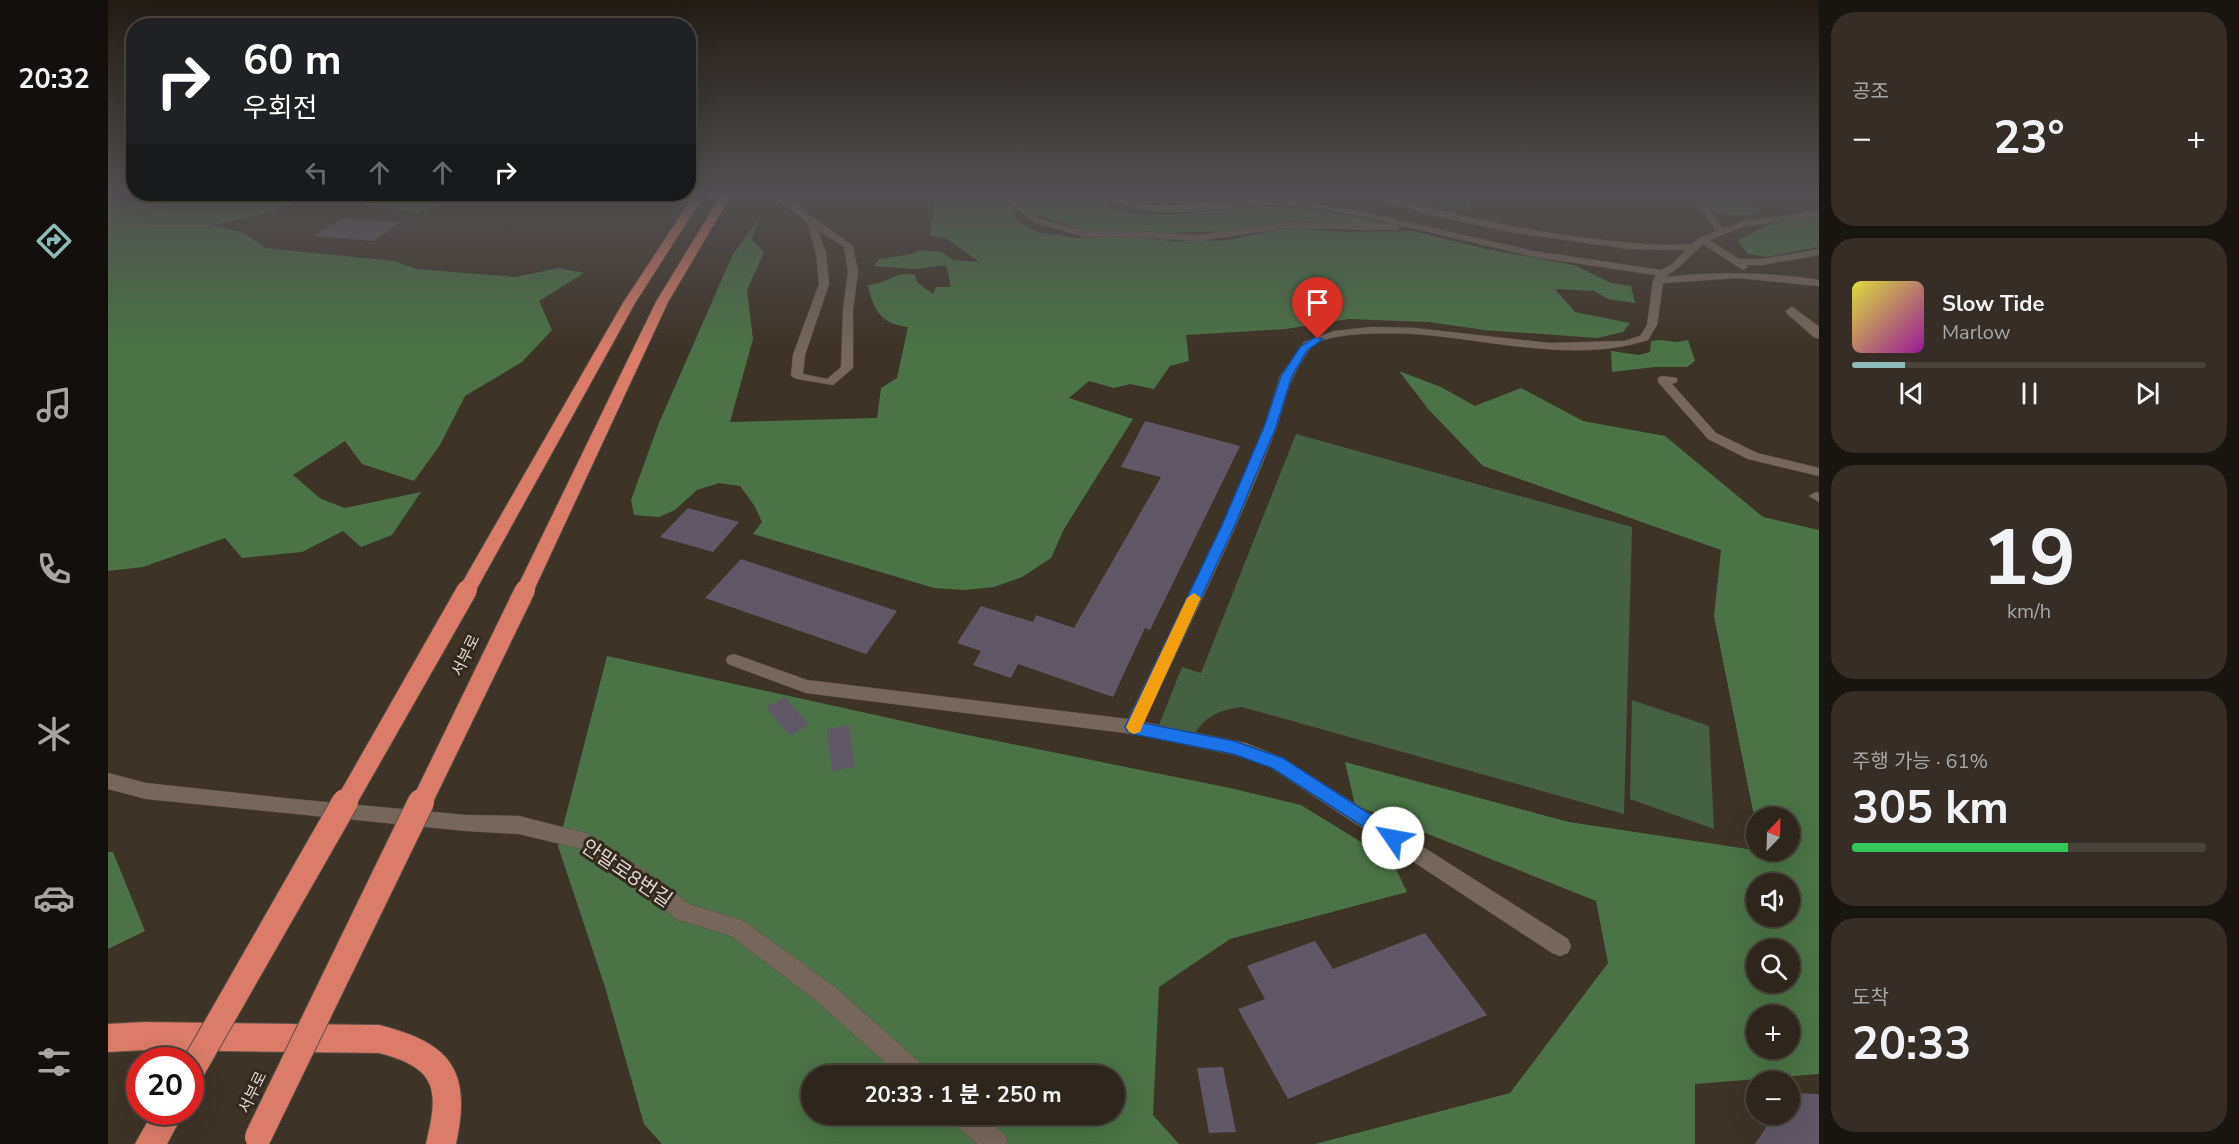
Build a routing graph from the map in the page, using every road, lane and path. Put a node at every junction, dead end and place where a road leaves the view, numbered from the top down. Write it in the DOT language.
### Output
graph roads {
  1 [pos="666,245"];
  2 [pos="697,245"];
  3 [pos="819,245"];
  4 [pos="847,245"];
  5 [pos="1497,245"];
  6 [pos="1621,245"];
  7 [pos="1685,245"];
  8 [pos="1697,245"];
  9 [pos="1701,245"];
  10 [pos="1819,252"];
  11 [pos="1737,262"];
  12 [pos="1752,275"];
  13 [pos="1660,277"];
  14 [pos="1819,283"];
  15 [pos="1792,311"];
  16 [pos="1819,334"];
  17 [pos="1673,380"];
  18 [pos="1819,472"];
  19 [pos="734,660"];
  20 [pos="1133,727"];
  21 [pos="108,782"];
  22 [pos="1560,946"];
  23 [pos="108,1038"];
  24 [pos="204,1049"];
  25 [pos="906,1065"];
  26 [pos="161,1125"];
  27 [pos="974,1125"];
  28 [pos="152,1141"];
  29 [pos="257,1141"];
  30 [pos="441,1144"];
  31 [pos="996,1144"];
  1 -- 24 [label="highway, 서부로, bridge"];
  2 -- 29 [label="highway, 서부로, bridge"];
  3 -- 4 [label="lane"];
  5 -- 13 [label="lane"];
  6 -- 7 [label="lane"];
  8 -- 13 [label="lane"];
  9 -- 11 [label="lane"];
  10 -- 11 [label="lane"];
  11 -- 12 [label="lane"];
  12 -- 13 [label="lane"];
  12 -- 14 [label="lane"];
  13 -- 20 [label="lane"];
  15 -- 16 [label="street"];
  17 -- 18 [label="lane"];
  19 -- 20 [label="lane"];
  20 -- 22 [label="lane"];
  21 -- 25 [label="lane, 안말로8번길"];
  23 -- 30 [label="highway"];
  26 -- 28 [label="highway"];
  27 -- 31 [label="lane"];
}
